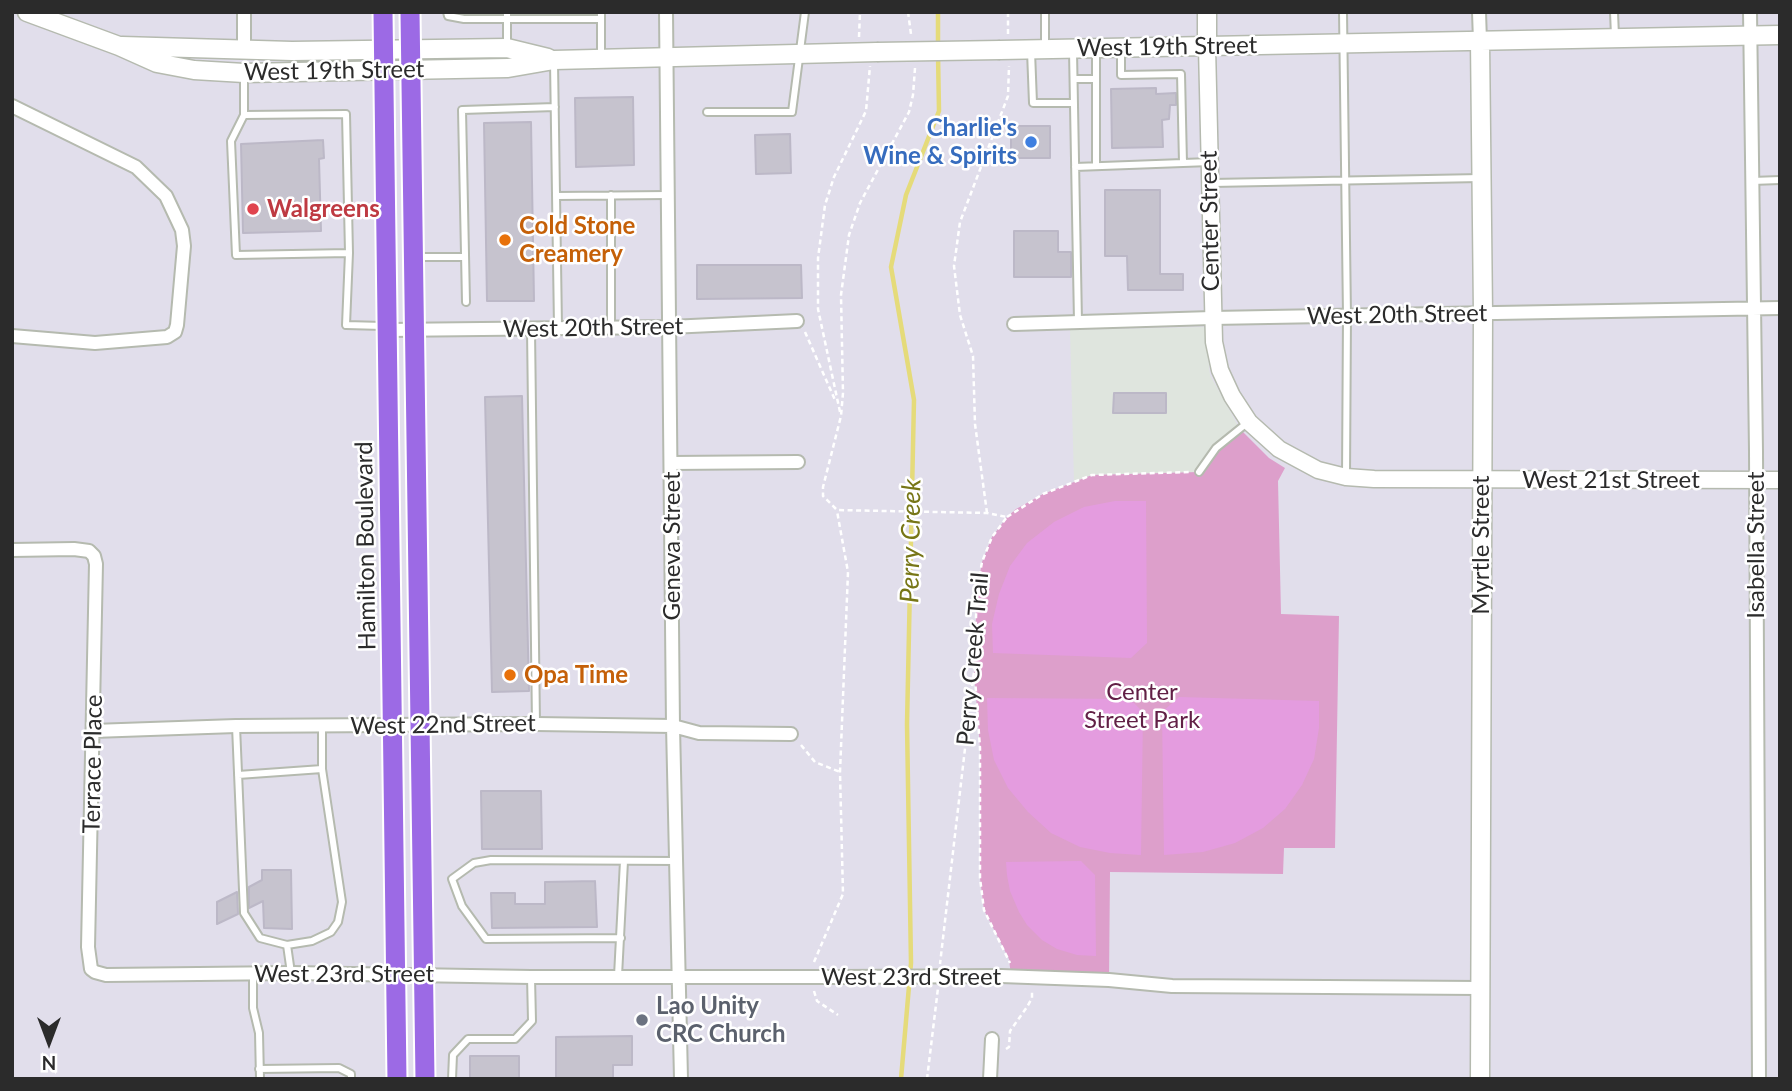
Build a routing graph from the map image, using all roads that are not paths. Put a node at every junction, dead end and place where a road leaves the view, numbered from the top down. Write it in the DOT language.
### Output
graph roads {
  1 [pos="27,12"];
  2 [pos="244,12"];
  3 [pos="383,12"];
  4 [pos="410,12"];
  5 [pos="447,12"];
  6 [pos="666,12"];
  7 [pos="805,12"];
  8 [pos="1045,12"];
  9 [pos="1207,12"];
  10 [pos="1343,12"];
  11 [pos="1479,12"];
  12 [pos="1614,12"];
  13 [pos="1750,12"];
  14 [pos="507,16"];
  15 [pos="601,16"];
  16 [pos="1780,35"];
  17 [pos="1750,36"];
  18 [pos="1615,38"];
  19 [pos="1480,41"];
  20 [pos="1344,44"];
  21 [pos="118,46"];
  22 [pos="1207,47"];
  23 [pos="507,48"];
  24 [pos="1096,48"];
  25 [pos="1121,48"];
  26 [pos="411,49"];
  27 [pos="1038,49"];
  28 [pos="1073,49"];
  29 [pos="244,50"];
  30 [pos="385,50"];
  31 [pos="326,51"];
  32 [pos="801,54"];
  33 [pos="667,58"];
  34 [pos="601,59"];
  35 [pos="554,60"];
  36 [pos="157,63"];
  37 [pos="385,71"];
  38 [pos="412,71"];
  39 [pos="244,73"];
  40 [pos="1074,79"];
  41 [pos="1096,79"];
  42 [pos="1074,103"];
  43 [pos="12,106"];
  44 [pos="555,107"];
  45 [pos="708,112"];
  46 [pos="244,115"];
  47 [pos="1210,162"];
  48 [pos="1183,163"];
  49 [pos="1096,166"];
  50 [pos="1075,167"];
  51 [pos="1481,178"];
  52 [pos="1780,180"];
  53 [pos="1346,181"];
  54 [pos="1752,181"];
  55 [pos="1210,183"];
  56 [pos="611,195"];
  57 [pos="668,195"];
  58 [pos="556,196"];
  59 [pos="349,253"];
  60 [pos="414,257"];
  61 [pos="465,257"];
  62 [pos="466,302"];
  63 [pos="1780,308"];
  64 [pos="1754,309"];
  65 [pos="1483,314"];
  66 [pos="1348,316"];
  67 [pos="1212,318"];
  68 [pos="797,321"];
  69 [pos="1078,322"];
  70 [pos="1014,324"];
  71 [pos="670,327"];
  72 [pos="388,328"];
  73 [pos="611,328"];
  74 [pos="558,329"];
  75 [pos="415,330"];
  76 [pos="531,330"];
  77 [pos="12,336"];
  78 [pos="1249,422"];
  79 [pos="798,462"];
  80 [pos="671,463"];
  81 [pos="1199,472"];
  82 [pos="1346,477"];
  83 [pos="1481,479"];
  84 [pos="1756,480"];
  85 [pos="1780,480"];
  86 [pos="12,551"];
  87 [pos="536,724"];
  88 [pos="236,726"];
  89 [pos="392,726"];
  90 [pos="419,726"];
  91 [pos="673,726"];
  92 [pos="322,727"];
  93 [pos="93,731"];
  94 [pos="792,734"];
  95 [pos="322,769"];
  96 [pos="238,775"];
  97 [pos="624,861"];
  98 [pos="677,861"];
  99 [pos="621,938"];
  100 [pos="287,945"];
  101 [pos="253,973"];
  102 [pos="291,973"];
  103 [pos="131,974"];
  104 [pos="424,974"];
  105 [pos="396,975"];
  106 [pos="618,976"];
  107 [pos="531,977"];
  108 [pos="677,977"];
  109 [pos="1480,988"];
  110 [pos="992,1039"];
  111 [pos="260,1069"];
  112 [pos="260,1079"];
  113 [pos="351,1079"];
  114 [pos="397,1079"];
  115 [pos="425,1079"];
  116 [pos="452,1079"];
  117 [pos="681,1079"];
  118 [pos="990,1079"];
  119 [pos="1480,1079"];
  120 [pos="1759,1079"];
  1 -- 21 [label="main road, West 19th Street"];
  2 -- 29 [label="street"];
  3 -- 30 [label="main road, Hamilton Boulevard"];
  4 -- 26 [label="main road, Hamilton Boulevard"];
  5 -- 14 [label="lane"];
  6 -- 33 [label="street, Geneva Street"];
  7 -- 32 [label="lane"];
  8 -- 27 [label="lane"];
  9 -- 22 [label="main road, Center Street"];
  10 -- 20 [label="lane"];
  11 -- 19 [label="street, Myrtle Street"];
  12 -- 18 [label="lane"];
  13 -- 17 [label="street, Isabella Street"];
  14 -- 15 [label="lane"];
  14 -- 23 [label="lane"];
  15 -- 34 [label="lane"];
  16 -- 17 [label="main road, West 19th Street"];
  17 -- 18 [label="main road, West 19th Street"];
  17 -- 54 [label="street, Isabella Street"];
  18 -- 19 [label="main road, West 19th Street"];
  19 -- 20 [label="main road, West 19th Street"];
  19 -- 51 [label="main road, Myrtle Street"];
  20 -- 22 [label="main road, West 19th Street"];
  20 -- 53 [label="lane"];
  21 -- 29 [label="main road, West 19th Street"];
  21 -- 36 [label="main road, West 19th Street"];
  22 -- 25 [label="main road, West 19th Street"];
  22 -- 47 [label="street, Center Street"];
  23 -- 26 [label="main road, West 19th Street"];
  23 -- 35 [label="main road, West 19th Street"];
  24 -- 25 [label="main road, West 19th Street"];
  24 -- 28 [label="main road, West 19th Street"];
  24 -- 41 [label="lane"];
  25 -- 48 [label="lane"];
  26 -- 30 [label="main road, West 19th Street"];
  26 -- 38 [label="main road, Hamilton Boulevard"];
  27 -- 28 [label="main road, West 19th Street"];
  27 -- 32 [label="main road, West 19th Street, bridge"];
  27 -- 42 [label="lane"];
  28 -- 40 [label="lane"];
  29 -- 31 [label="main road, West 19th Street"];
  29 -- 36 [label="main road"];
  30 -- 31 [label="main road, West 19th Street"];
  30 -- 37 [label="main road, Hamilton Boulevard"];
  31 -- 39 [label="main road"];
  32 -- 33 [label="main road, West 19th Street"];
  32 -- 45 [label="lane"];
  33 -- 34 [label="main road, West 19th Street"];
  33 -- 57 [label="street, Geneva Street"];
  34 -- 35 [label="main road, West 19th Street"];
  35 -- 38 [label="main road, West 19th Street"];
  35 -- 44 [label="lane"];
  36 -- 39 [label="main road, West 19th Street"];
  37 -- 38 [label="main road, West 19th Street"];
  37 -- 39 [label="main road, West 19th Street"];
  37 -- 72 [label="main road, Hamilton Boulevard"];
  38 -- 60 [label="main road, Hamilton Boulevard"];
  39 -- 46 [label="lane"];
  40 -- 41 [label="lane"];
  40 -- 42 [label="lane"];
  41 -- 49 [label="lane"];
  42 -- 50 [label="lane"];
  43 -- 77 [label="street"];
  44 -- 58 [label="lane"];
  44 -- 61 [label="lane"];
  46 -- 59 [label="lane"];
  46 -- 59 [label="lane"];
  47 -- 48 [label="lane"];
  47 -- 55 [label="street, Center Street"];
  48 -- 49 [label="lane"];
  49 -- 50 [label="lane"];
  50 -- 69 [label="lane"];
  51 -- 53 [label="lane"];
  51 -- 65 [label="main road, Myrtle Street"];
  52 -- 54 [label="lane"];
  53 -- 55 [label="lane"];
  53 -- 66 [label="lane"];
  54 -- 64 [label="street, Isabella Street"];
  55 -- 67 [label="street, Center Street"];
  56 -- 57 [label="lane"];
  56 -- 58 [label="lane"];
  56 -- 73 [label="lane"];
  57 -- 71 [label="street, Geneva Street"];
  58 -- 74 [label="lane"];
  59 -- 72 [label="lane"];
  60 -- 61 [label="lane"];
  60 -- 75 [label="main road, Hamilton Boulevard"];
  61 -- 62 [label="lane"];
  63 -- 64 [label="street, West 20th Street"];
  64 -- 65 [label="street, West 20th Street"];
  64 -- 84 [label="street, Isabella Street"];
  65 -- 66 [label="street, West 20th Street"];
  65 -- 83 [label="main road, Myrtle Street"];
  66 -- 67 [label="street, West 20th Street"];
  66 -- 82 [label="lane"];
  67 -- 69 [label="street, West 20th Street"];
  67 -- 78 [label="street, Center Street"];
  68 -- 71 [label="street, West 20th Street"];
  69 -- 70 [label="street, West 20th Street"];
  71 -- 73 [label="street, West 20th Street"];
  71 -- 80 [label="street, Geneva Street"];
  72 -- 75 [label="street, West 20th Street"];
  72 -- 89 [label="main road, Hamilton Boulevard"];
  73 -- 74 [label="street, West 20th Street"];
  74 -- 76 [label="street, West 20th Street"];
  75 -- 76 [label="street, West 20th Street"];
  75 -- 90 [label="main road, Hamilton Boulevard"];
  76 -- 87 [label="lane"];
  78 -- 81 [label="lane"];
  78 -- 82 [label="street, West 21st Street"];
  79 -- 80 [label="street"];
  80 -- 91 [label="street, Geneva Street"];
  82 -- 83 [label="street, West 21st Street"];
  83 -- 84 [label="street, West 21st Street"];
  83 -- 109 [label="main road, Myrtle Street"];
  84 -- 85 [label="street, West 21st Street"];
  84 -- 120 [label="street, Isabella Street"];
  86 -- 93 [label="street, Terrace Place"];
  87 -- 90 [label="street, West 22nd Street"];
  87 -- 91 [label="street, West 22nd Street"];
  88 -- 92 [label="street, West 22nd Street"];
  88 -- 93 [label="street, West 22nd Street"];
  88 -- 96 [label="lane"];
  89 -- 90 [label="street, West 22nd Street"];
  89 -- 92 [label="street, West 22nd Street"];
  89 -- 105 [label="main road, Hamilton Boulevard"];
  90 -- 104 [label="main road, Hamilton Boulevard"];
  91 -- 94 [label="street, West 22nd Street"];
  91 -- 98 [label="street, Geneva Street"];
  92 -- 95 [label="lane"];
  93 -- 103 [label="street, Terrace Place"];
  95 -- 96 [label="lane"];
  95 -- 100 [label="lane"];
  96 -- 100 [label="lane"];
  97 -- 98 [label="lane"];
  97 -- 99 [label="lane"];
  97 -- 99 [label="lane"];
  98 -- 108 [label="street, Geneva Street"];
  99 -- 106 [label="lane"];
  100 -- 102 [label="lane"];
  101 -- 102 [label="street, West 23rd Street"];
  101 -- 103 [label="street, West 23rd Street"];
  101 -- 111 [label="lane"];
  102 -- 105 [label="street, West 23rd Street"];
  104 -- 105 [label="street, West 23rd Street"];
  104 -- 107 [label="street, West 23rd Street"];
  104 -- 115 [label="main road, Hamilton Boulevard"];
  105 -- 114 [label="main road, Hamilton Boulevard"];
  106 -- 107 [label="street, West 23rd Street"];
  106 -- 108 [label="street, West 23rd Street"];
  107 -- 116 [label="lane"];
  108 -- 109 [label="street, West 23rd Street, bridge"];
  108 -- 117 [label="street, Geneva Street"];
  109 -- 119 [label="main road, Myrtle Street"];
  110 -- 118 [label="street"];
  111 -- 112 [label="lane"];
  111 -- 113 [label="lane"];
}
